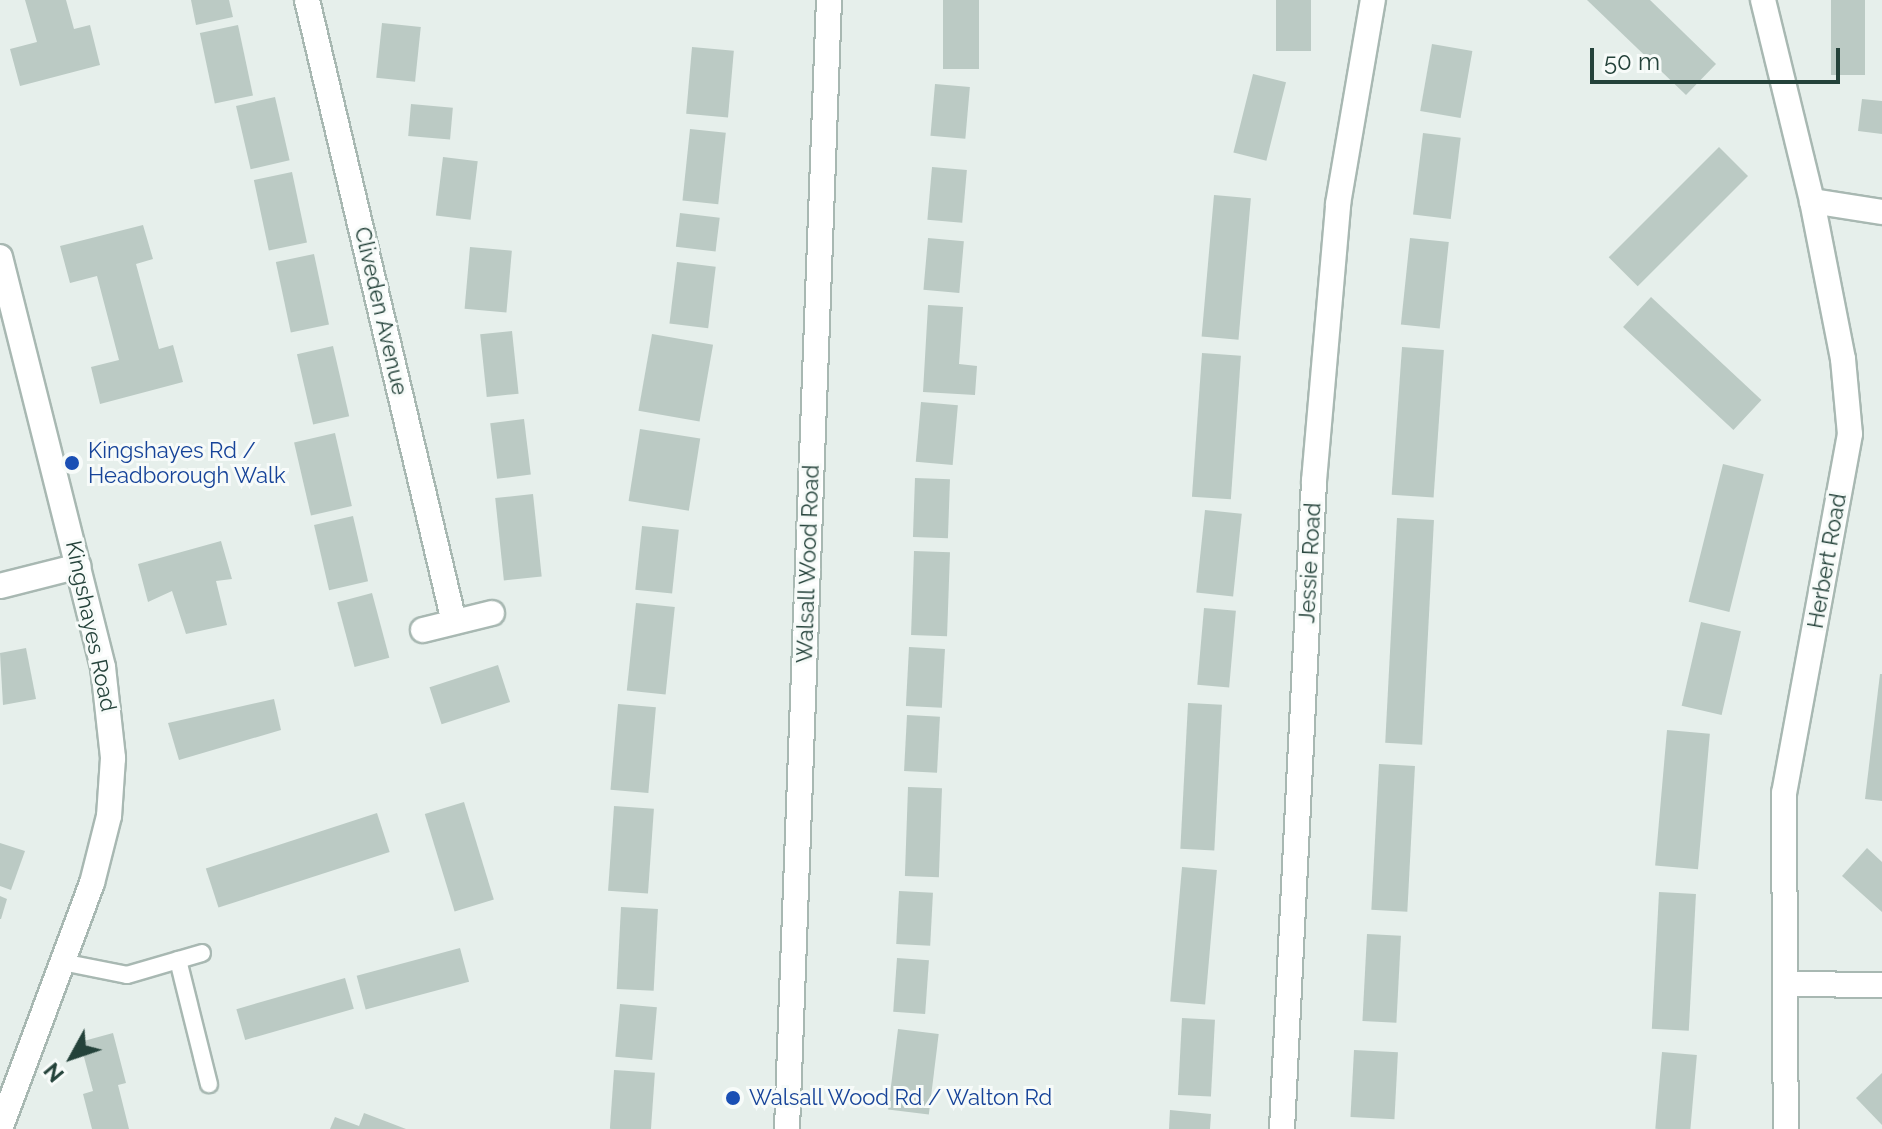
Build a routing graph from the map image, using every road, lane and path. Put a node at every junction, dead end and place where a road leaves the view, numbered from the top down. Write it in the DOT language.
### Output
graph roads {
  1 [pos="307,0"];
  2 [pos="829,0"];
  3 [pos="1373,0"];
  4 [pos="1763,0"];
  5 [pos="1812,201"];
  6 [pos="1882,212"];
  7 [pos="0,257"];
  8 [pos="79,566"];
  9 [pos="0,586"];
  10 [pos="492,613"];
  11 [pos="454,622"];
  12 [pos="423,630"];
  13 [pos="202,953"];
  14 [pos="178,960"];
  15 [pos="62,962"];
  16 [pos="1787,984"];
  17 [pos="1882,985"];
  18 [pos="209,1084"];
  19 [pos="0,1129"];
  20 [pos="787,1129"];
  21 [pos="1282,1129"];
  22 [pos="1786,1129"];
  1 -- 11 [label="street, Cliveden Avenue"];
  2 -- 20 [label="street, Walsall Wood Road"];
  3 -- 21 [label="street, Jessie Road"];
  4 -- 5 [label="street, Herbert Road"];
  5 -- 6 [label="street"];
  5 -- 16 [label="street, Herbert Road"];
  7 -- 8 [label="street, Kingshayes Road"];
  8 -- 9 [label="street"];
  8 -- 15 [label="street, Kingshayes Road"];
  10 -- 11 [label="street"];
  11 -- 12 [label="street"];
  13 -- 14 [label="lane"];
  14 -- 15 [label="lane"];
  14 -- 18 [label="lane"];
  15 -- 19 [label="street, Kingshayes Road"];
  16 -- 17 [label="street"];
  16 -- 22 [label="street, Herbert Road"];
}
